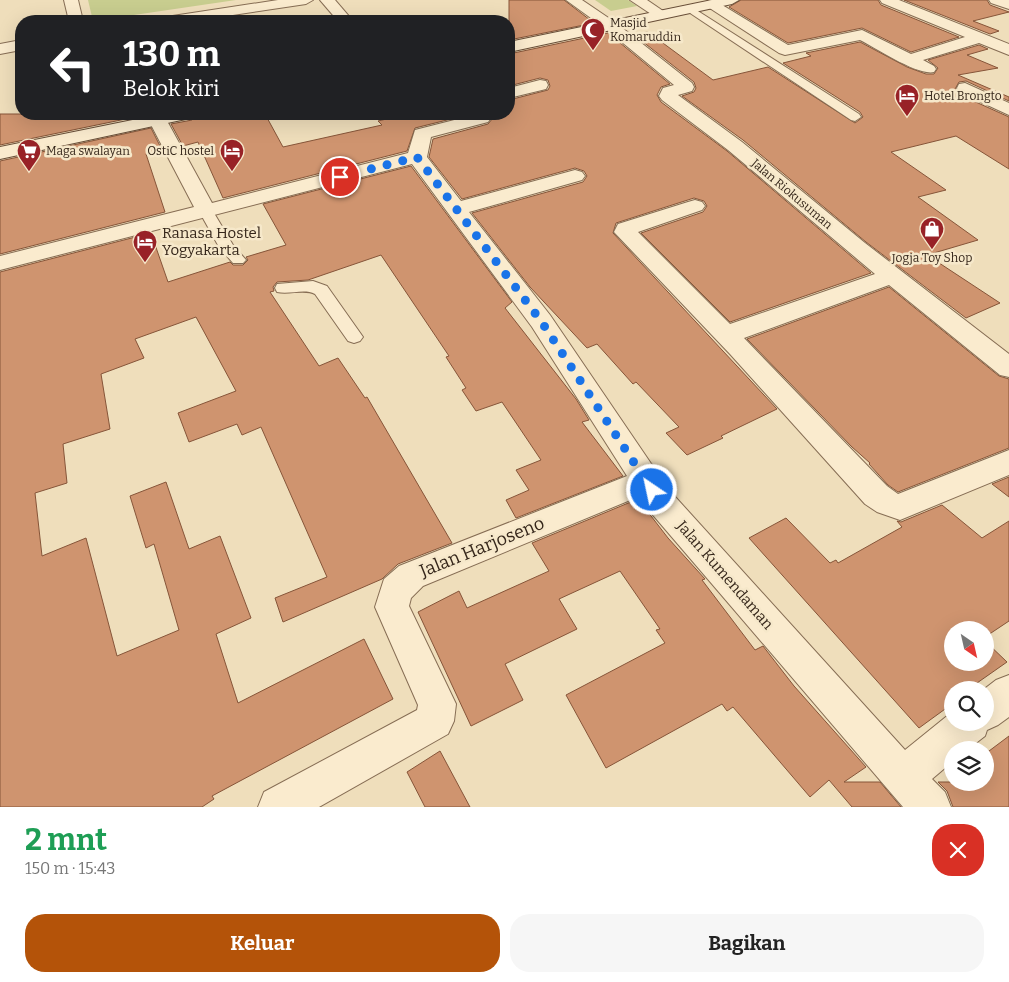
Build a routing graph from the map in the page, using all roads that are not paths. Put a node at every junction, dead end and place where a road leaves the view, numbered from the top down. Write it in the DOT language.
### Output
graph roads {
  1 [pos="71,0"];
  2 [pos="306,0"];
  3 [pos="327,0"];
  4 [pos="573,0"];
  5 [pos="637,0"];
  6 [pos="732,0"];
  7 [pos="887,0"];
  8 [pos="996,0"];
  9 [pos="713,4"];
  10 [pos="1009,5"];
  11 [pos="690,9"];
  12 [pos="75,15"];
  13 [pos="206,15"];
  14 [pos="341,15"];
  15 [pos="662,15"];
  16 [pos="611,26"];
  17 [pos="979,38"];
  18 [pos="15,46"];
  19 [pos="515,47"];
  20 [pos="0,49"];
  21 [pos="1009,50"];
  22 [pos="908,60"];
  23 [pos="928,70"];
  24 [pos="540,85"];
  25 [pos="966,88"];
  26 [pos="515,91"];
  27 [pos="1009,110"];
  28 [pos="855,117"];
  29 [pos="152,120"];
  30 [pos="158,120"];
  31 [pos="474,120"];
  32 [pos="0,153"];
  33 [pos="417,157"];
  34 [pos="575,176"];
  35 [pos="695,206"];
  36 [pos="456,209"];
  37 [pos="206,211"];
  38 [pos="238,260"];
  39 [pos="0,263"];
  40 [pos="892,276"];
  41 [pos="283,288"];
  42 [pos="726,335"];
  43 [pos="354,337"];
  44 [pos="1009,368"];
  45 [pos="1009,462"];
  46 [pos="646,481"];
  47 [pos="1009,693"];
  48 [pos="994,705"];
  49 [pos="960,731"];
  50 [pos="903,777"];
  51 [pos="279,807"];
  52 [pos="930,807"];
  1 -- 12 [label="street"];
  2 -- 13 [label="street"];
  3 -- 14 [label="street"];
  4 -- 16 [label="street"];
  5 -- 15 [label="street"];
  6 -- 9 [label="street"];
  7 -- 17 [label="street"];
  8 -- 10 [label="street"];
  9 -- 11 [label="street"];
  9 -- 22 [label="street"];
  11 -- 15 [label="street"];
  11 -- 28 [label="lane"];
  15 -- 16 [label="street"];
  16 -- 19 [label="street"];
  16 -- 40 [label="street, Jalan Riokusuman"];
  17 -- 21 [label="street"];
  17 -- 22 [label="street"];
  18 -- 20 [label="street"];
  22 -- 23 [label="street"];
  24 -- 26 [label="street"];
  25 -- 27 [label="street"];
  29 -- 32 [label="street"];
  30 -- 37 [label="street"];
  31 -- 33 [label="street"];
  33 -- 36 [label="street, Jalan Kumendaman"];
  33 -- 37 [label="street"];
  34 -- 36 [label="street"];
  35 -- 42 [label="street"];
  36 -- 46 [label="street, Jalan Kumendaman"];
  37 -- 38 [label="lane"];
  37 -- 39 [label="street"];
  40 -- 42 [label="street"];
  40 -- 44 [label="street, Jalan Riokusuman"];
  41 -- 43 [label="lane"];
  42 -- 45 [label="street"];
  46 -- 50 [label="street, Jalan Kumendaman"];
  46 -- 51 [label="street, Jalan Harjoseno"];
  47 -- 48 [label="street"];
  49 -- 50 [label="street"];
  50 -- 52 [label="street, Jalan Kumendaman"];
}
